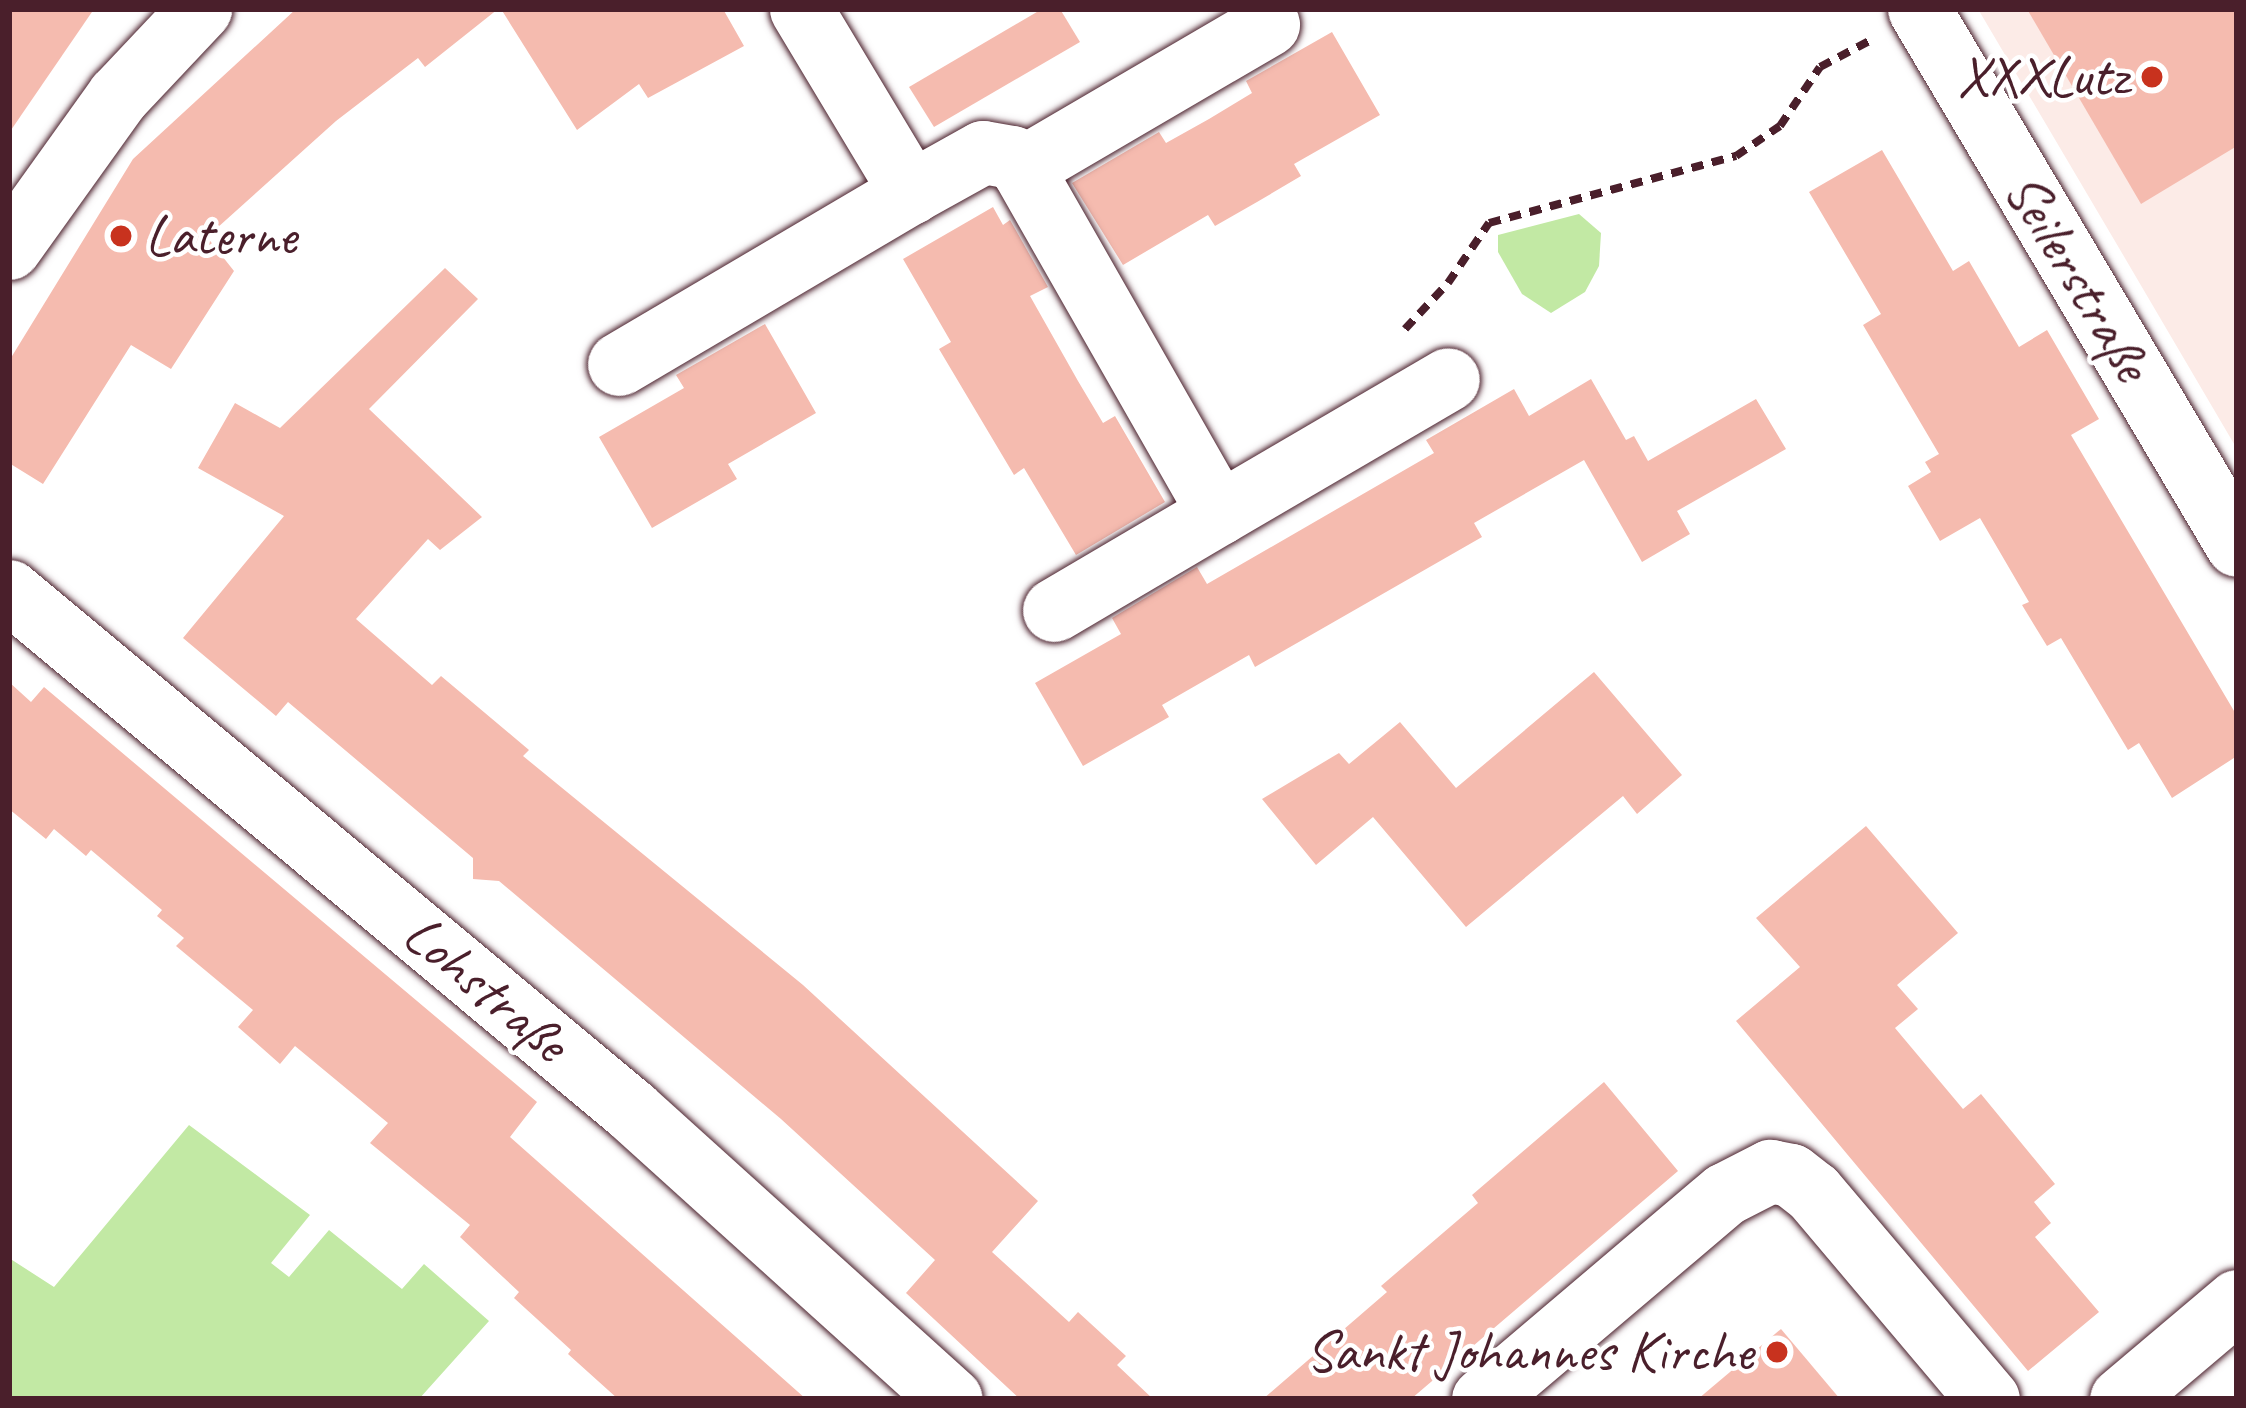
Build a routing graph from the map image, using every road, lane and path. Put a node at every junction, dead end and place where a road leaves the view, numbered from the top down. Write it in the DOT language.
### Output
graph roads {
  1 [pos="200,9"];
  2 [pos="801,9"];
  3 [pos="1920,11"];
  4 [pos="1268,24"];
  5 [pos="1022,168"];
  6 [pos="911,192"];
  7 [pos="9,248"];
  8 [pos="1399,336"];
  9 [pos="619,364"];
  10 [pos="1448,380"];
  11 [pos="1219,513"];
  12 [pos="2237,545"];
  13 [pos="9,591"];
  14 [pos="1054,610"];
  15 [pos="2237,1301"];
  16 [pos="950,1399"];
  17 [pos="1483,1399"];
  18 [pos="1988,1399"];
  19 [pos="2121,1399"];
  1 -- 7 [label="street"];
  2 -- 6 [label="street"];
  3 -- 8 [label="path"];
  3 -- 12 [label="street, Seilerstraße"];
  4 -- 5 [label="street"];
  5 -- 6 [label="street"];
  5 -- 11 [label="street"];
  6 -- 9 [label="street"];
  10 -- 11 [label="street"];
  11 -- 14 [label="street"];
  13 -- 16 [label="street, Lohstraße"];
  15 -- 19 [label="street"];
  17 -- 18 [label="street"];
}
